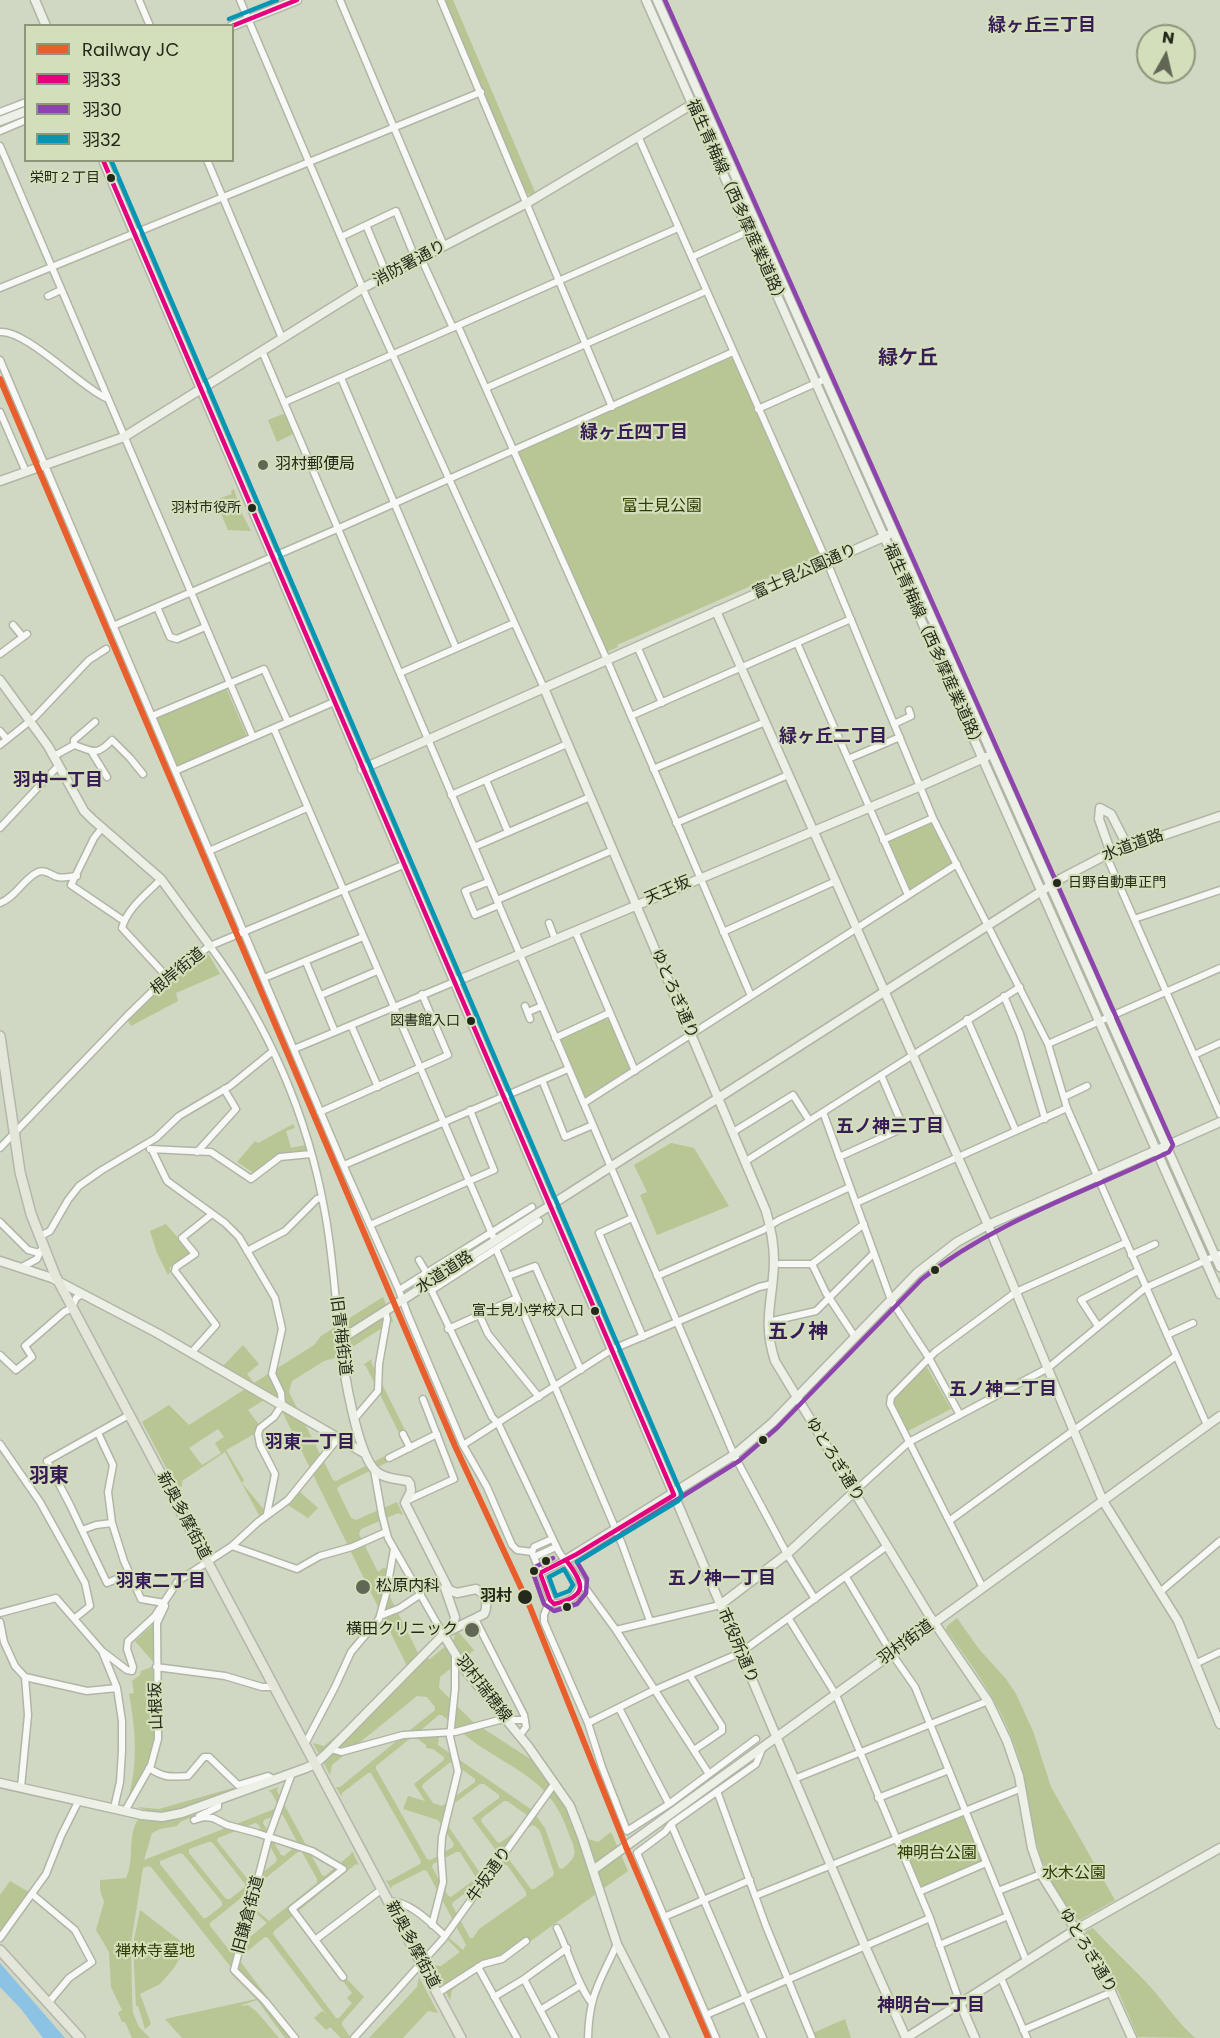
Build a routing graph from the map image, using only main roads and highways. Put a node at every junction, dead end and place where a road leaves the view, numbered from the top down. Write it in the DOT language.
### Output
graph roads {
  1 [pos="0,1036"];
  2 [pos="0,1950"];
  3 [pos="80,2038"];
  4 [pos="461,2038"];
  1 -- 4 [label="main road, 新奥多摩街道"];
  2 -- 3 [label="main road"];
}
